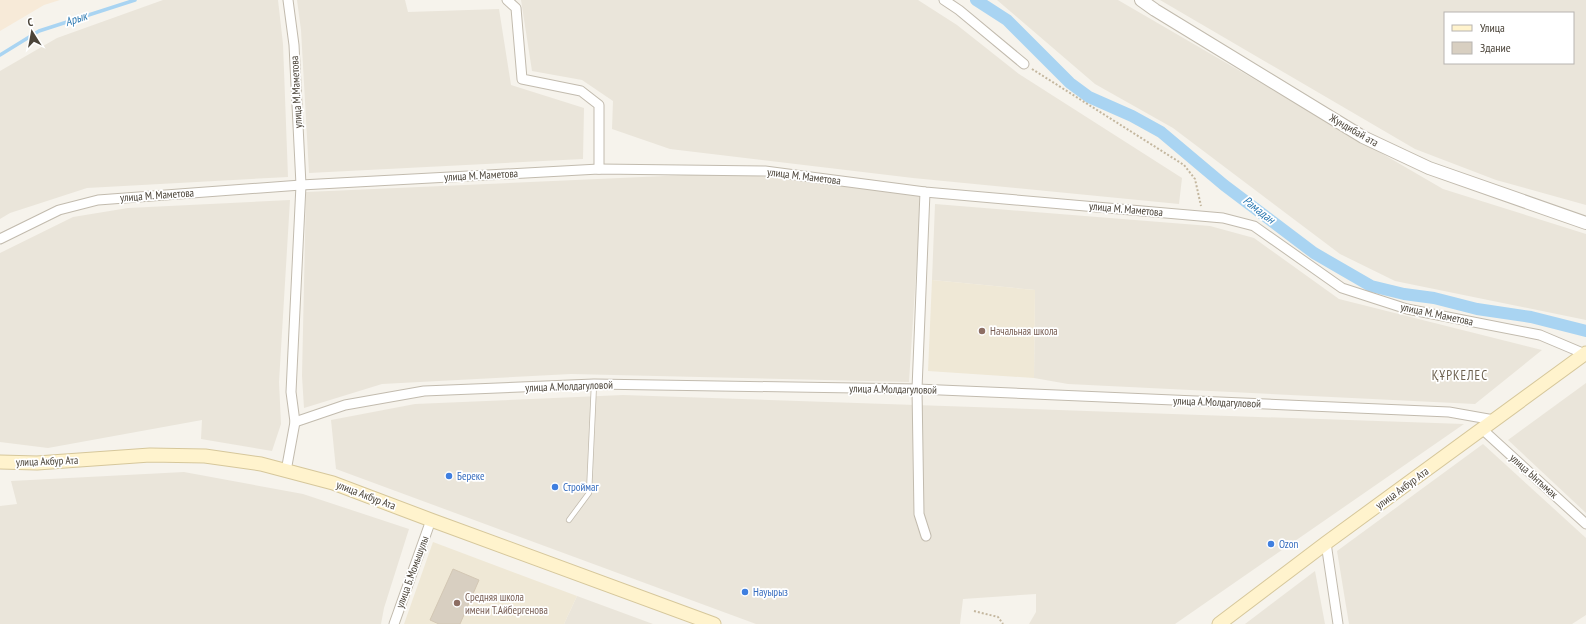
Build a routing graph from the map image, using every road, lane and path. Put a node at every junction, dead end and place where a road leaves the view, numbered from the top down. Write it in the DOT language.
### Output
graph roads {
  1 [pos="288,0"];
  2 [pos="507,0"];
  3 [pos="944,0"];
  4 [pos="1141,0"];
  5 [pos="1024,64"];
  6 [pos="599,169"];
  7 [pos="301,185"];
  8 [pos="925,192"];
  9 [pos="1204,216"];
  10 [pos="1586,223"];
  11 [pos="0,239"];
  12 [pos="1586,353"];
  13 [pos="594,384"];
  14 [pos="917,389"];
  15 [pos="1494,420"];
  16 [pos="296,422"];
  17 [pos="1482,429"];
  18 [pos="0,462"];
  19 [pos="286,471"];
  20 [pos="431,520"];
  21 [pos="569,520"];
  22 [pos="1586,524"];
  23 [pos="926,536"];
  24 [pos="1326,543"];
  25 [pos="974,611"];
  26 [pos="394,624"];
  27 [pos="714,624"];
  28 [pos="1003,624"];
  29 [pos="1219,624"];
  30 [pos="1338,624"];
  1 -- 7 [label="street, улица М.Маметова"];
  2 -- 6 [label="street"];
  3 -- 5 [label="street"];
  4 -- 10 [label="street, Жундибай ата"];
  5 -- 9 [label="path"];
  6 -- 7 [label="street, улица М. Маметова"];
  6 -- 8 [label="street, улица М. Маметова"];
  7 -- 11 [label="street, улица М. Маметова"];
  7 -- 16 [label="street"];
  8 -- 9 [label="street, улица М. Маметова"];
  8 -- 14 [label="street"];
  9 -- 12 [label="street, улица М. Маметова"];
  12 -- 15 [label="main road, улица Акбур Ата"];
  13 -- 14 [label="street, улица А.Молдагуловой"];
  13 -- 16 [label="street, улица А.Молдагуловой"];
  13 -- 21 [label="lane"];
  14 -- 15 [label="street, улица А.Молдагуловой"];
  14 -- 23 [label="street"];
  15 -- 17 [label="main road, улица Акбур Ата"];
  16 -- 19 [label="street"];
  17 -- 22 [label="street, улица Ынтымак"];
  17 -- 24 [label="main road, улица Акбур Ата"];
  18 -- 19 [label="main road, улица Акбур Ата"];
  19 -- 20 [label="main road, улица Акбур Ата"];
  20 -- 26 [label="street, улица Б.Момышулы"];
  20 -- 27 [label="main road, улица Акбур Ата"];
  24 -- 29 [label="main road, улица Акбур Ата"];
  24 -- 30 [label="street"];
  25 -- 28 [label="path"];
}
